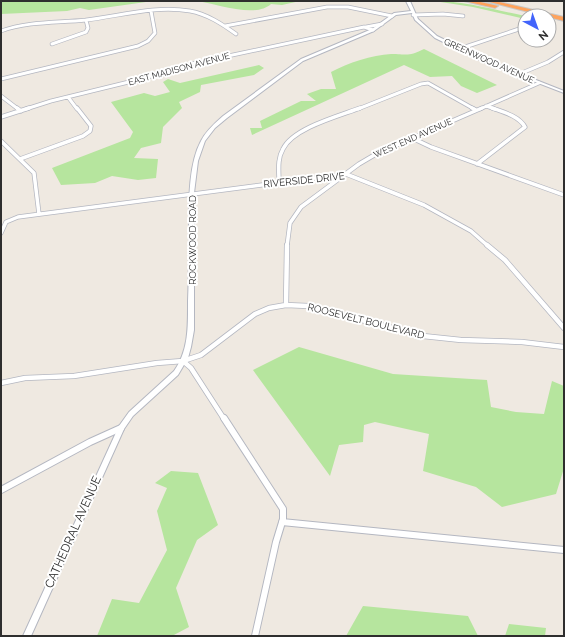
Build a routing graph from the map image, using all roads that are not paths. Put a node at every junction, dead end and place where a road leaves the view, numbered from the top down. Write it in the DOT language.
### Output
graph roads {
  1 [pos="408,1"];
  2 [pos="467,1"];
  3 [pos="489,1"];
  4 [pos="152,11"];
  5 [pos="517,12"];
  6 [pos="413,13"];
  7 [pos="392,16"];
  8 [pos="463,16"];
  9 [pos="564,19"];
  10 [pos="86,20"];
  11 [pos="382,24"];
  12 [pos="224,26"];
  13 [pos="364,27"];
  14 [pos="359,29"];
  15 [pos="2,30"];
  16 [pos="372,30"];
  17 [pos="517,30"];
  18 [pos="236,34"];
  19 [pos="52,44"];
  20 [pos="459,49"];
  21 [pos="564,52"];
  22 [pos="517,75"];
  23 [pos="1,79"];
  24 [pos="539,83"];
  25 [pos="564,92"];
  26 [pos="1,96"];
  27 [pos="68,97"];
  28 [pos="486,106"];
  29 [pos="476,110"];
  30 [pos="21,111"];
  31 [pos="1,117"];
  32 [pos="412,138"];
  33 [pos="1,141"];
  34 [pos="20,159"];
  35 [pos="477,164"];
  36 [pos="346,174"];
  37 [pos="279,182"];
  38 [pos="192,192"];
  39 [pos="564,195"];
  40 [pos="39,214"];
  41 [pos="1,233"];
  42 [pos="286,305"];
  43 [pos="564,328"];
  44 [pos="564,348"];
  45 [pos="183,361"];
  46 [pos="1,383"];
  47 [pos="121,428"];
  48 [pos="1,490"];
  49 [pos="282,522"];
  50 [pos="564,550"];
  51 [pos="27,636"];
  52 [pos="255,636"];
  1 -- 6 [label="street, GREENWOOD AVENUE"];
  2 -- 5 [label="highway"];
  3 -- 9 [label="highway"];
  4 -- 10 [label="street"];
  4 -- 12 [label="street"];
  4 -- 23 [label="street"];
  6 -- 7 [label="street, ROCKWOOD ROAD"];
  6 -- 8 [label="street"];
  6 -- 20 [label="street, GREENWOOD AVENUE"];
  7 -- 11 [label="street, ROCKWOOD ROAD"];
  7 -- 12 [label="street"];
  10 -- 15 [label="street"];
  10 -- 19 [label="street"];
  11 -- 13 [label="street, EAST MADISON AVENUE"];
  11 -- 16 [label="street, ROCKWOOD ROAD"];
  12 -- 18 [label="street"];
  13 -- 14 [label="street, EAST MADISON AVENUE"];
  13 -- 16 [label="street"];
  14 -- 16 [label="street, EAST MADISON AVENUE"];
  14 -- 27 [label="street, EAST MADISON AVENUE"];
  16 -- 38 [label="street, ROCKWOOD ROAD"];
  17 -- 20 [label="street"];
  20 -- 22 [label="street, GREENWOOD AVENUE"];
  21 -- 22 [label="street"];
  22 -- 24 [label="street, GREENWOOD AVENUE"];
  24 -- 25 [label="street, GREENWOOD AVENUE"];
  24 -- 28 [label="street, WEST END AVENUE"];
  26 -- 30 [label="street"];
  27 -- 30 [label="street, EAST MADISON AVENUE"];
  27 -- 34 [label="street"];
  28 -- 29 [label="street, WEST END AVENUE"];
  28 -- 35 [label="street"];
  29 -- 32 [label="street, WEST END AVENUE"];
  29 -- 37 [label="street"];
  30 -- 31 [label="street, EAST MADISON AVENUE"];
  32 -- 35 [label="street"];
  32 -- 36 [label="street, WEST END AVENUE"];
  33 -- 34 [label="street"];
  34 -- 40 [label="street"];
  35 -- 39 [label="street"];
  36 -- 37 [label="street, RIVERSIDE DRIVE"];
  36 -- 42 [label="street, WEST END AVENUE"];
  36 -- 43 [label="street, RIVERSIDE DRIVE"];
  37 -- 38 [label="street, RIVERSIDE DRIVE"];
  38 -- 40 [label="street, RIVERSIDE DRIVE"];
  38 -- 45 [label="street, ROCKWOOD ROAD"];
  40 -- 41 [label="street, RIVERSIDE DRIVE"];
  42 -- 44 [label="street, ROOSEVELT BOULEVARD"];
  42 -- 45 [label="street, ROOSEVELT BOULEVARD"];
  45 -- 46 [label="street, ROOSEVELT BOULEVARD"];
  45 -- 47 [label="street, ROCKWOOD ROAD"];
  45 -- 49 [label="street"];
  47 -- 48 [label="street"];
  47 -- 51 [label="street, CATHEDRAL AVENUE"];
  49 -- 50 [label="street"];
  49 -- 52 [label="street"];
}
